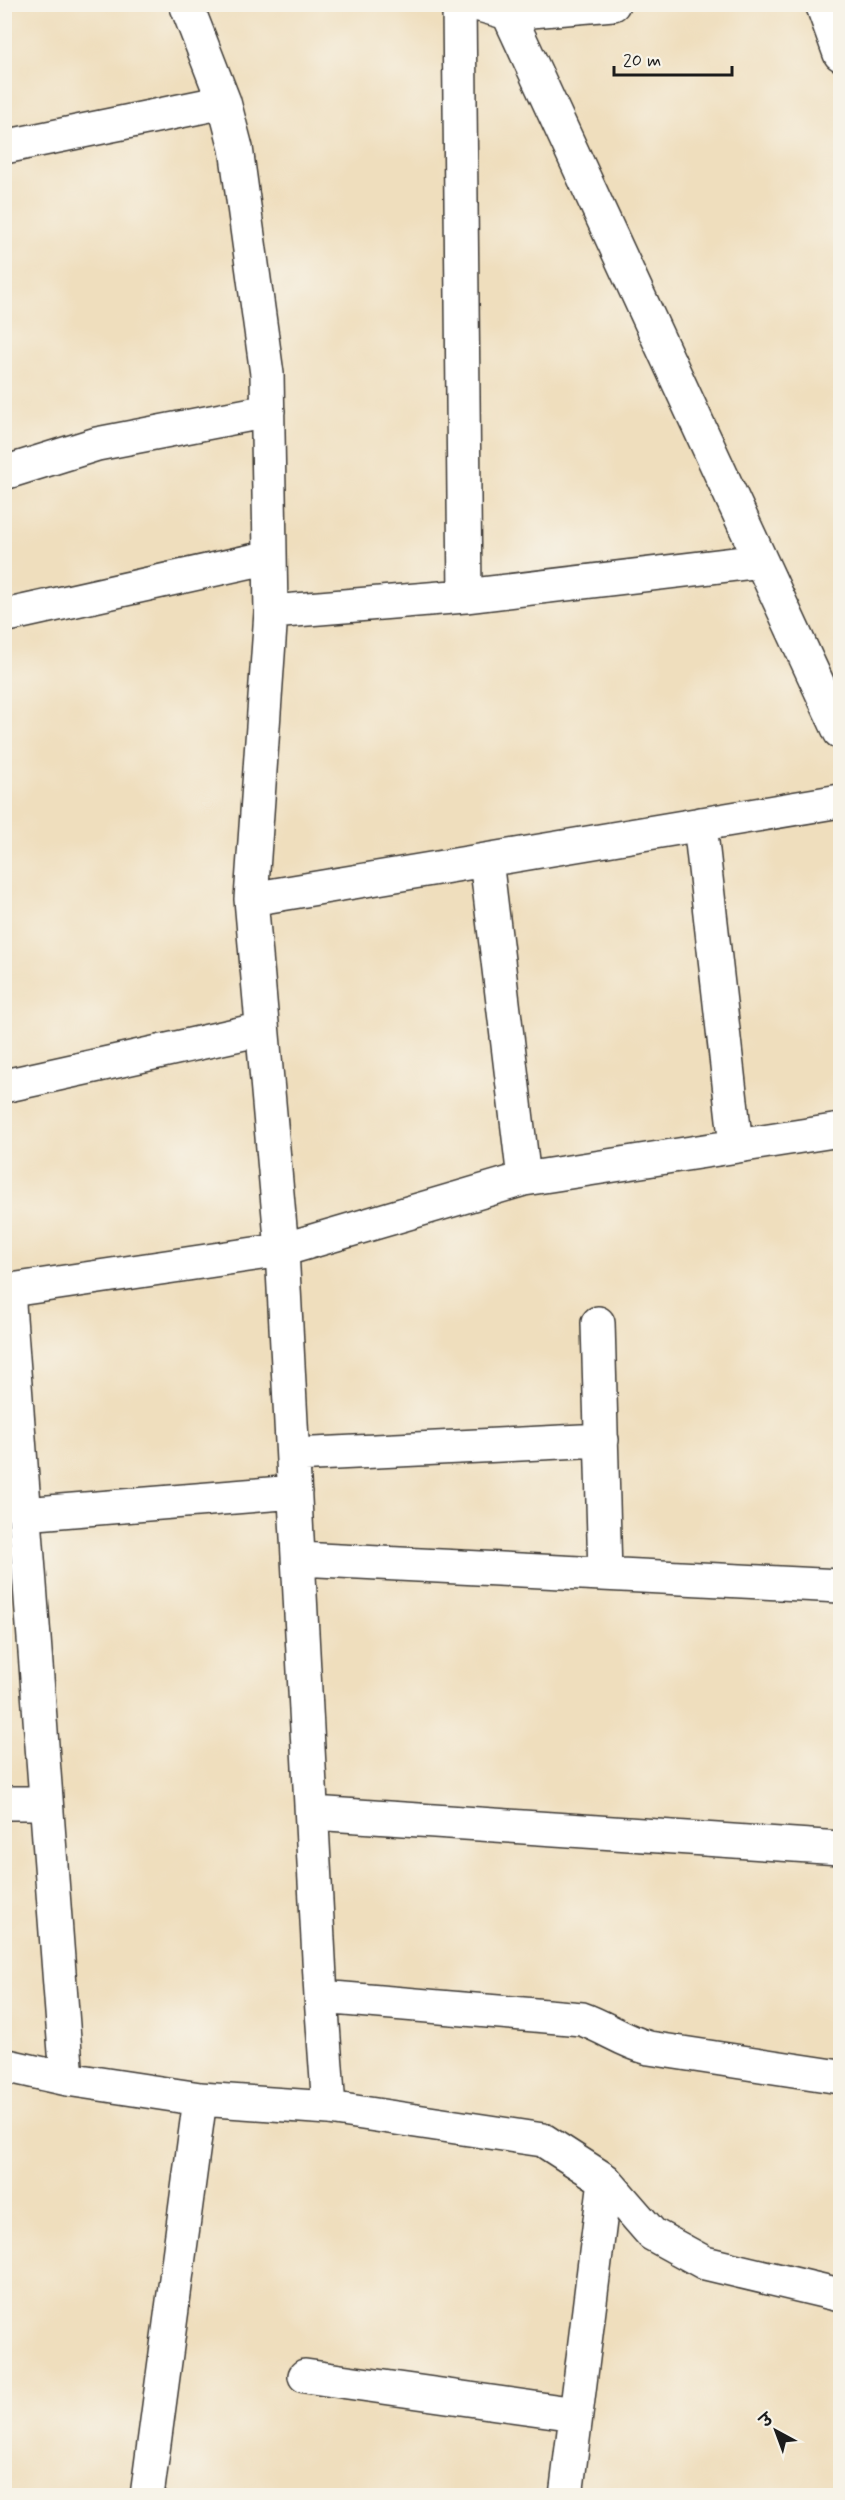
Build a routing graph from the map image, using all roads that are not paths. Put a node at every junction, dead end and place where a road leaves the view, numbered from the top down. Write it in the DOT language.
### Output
graph roads {
  1 [pos="186,4"];
  2 [pos="459,4"];
  3 [pos="476,4"];
  4 [pos="822,4"];
  5 [pos="603,5"];
  6 [pos="508,13"];
  7 [pos="840,54"];
  8 [pos="224,102"];
  9 [pos="4,147"];
  10 [pos="268,411"];
  11 [pos="4,473"];
  12 [pos="270,557"];
  13 [pos="761,561"];
  14 [pos="465,596"];
  15 [pos="270,612"];
  16 [pos="4,616"];
  17 [pos="840,732"];
  18 [pos="840,801"];
  19 [pos="700,824"];
  20 [pos="486,860"];
  21 [pos="251,899"];
  22 [pos="262,1029"];
  23 [pos="4,1086"];
  24 [pos="840,1130"];
  25 [pos="736,1146"];
  26 [pos="524,1179"];
  27 [pos="282,1250"];
  28 [pos="6,1291"];
  29 [pos="598,1323"];
  30 [pos="602,1440"];
  31 [pos="294,1455"];
  32 [pos="295,1492"];
  33 [pos="24,1514"];
  34 [pos="16,1557"];
  35 [pos="299,1559"];
  36 [pos="605,1574"];
  37 [pos="840,1586"];
  38 [pos="4,1803"];
  39 [pos="46,1803"];
  40 [pos="313,1813"];
  41 [pos="840,1848"];
  42 [pos="321,1997"];
  43 [pos="4,2065"];
  44 [pos="840,2077"];
  45 [pos="67,2079"];
  46 [pos="200,2099"];
  47 [pos="329,2108"];
  48 [pos="605,2180"];
  49 [pos="840,2295"];
  50 [pos="305,2376"];
  51 [pos="576,2414"];
  52 [pos="147,2496"];
  53 [pos="566,2496"];
  1 -- 8 [label="street"];
  2 -- 14 [label="street"];
  3 -- 6 [label="street"];
  4 -- 7 [label="street"];
  5 -- 6 [label="street"];
  6 -- 13 [label="street"];
  8 -- 9 [label="street"];
  8 -- 10 [label="street"];
  10 -- 11 [label="street"];
  10 -- 12 [label="street"];
  12 -- 15 [label="street"];
  12 -- 16 [label="street"];
  13 -- 14 [label="street"];
  13 -- 17 [label="street"];
  14 -- 15 [label="street"];
  15 -- 21 [label="street"];
  18 -- 19 [label="street"];
  19 -- 20 [label="street"];
  19 -- 25 [label="street"];
  20 -- 21 [label="street"];
  20 -- 26 [label="street"];
  21 -- 22 [label="street"];
  22 -- 23 [label="street"];
  22 -- 27 [label="street"];
  24 -- 25 [label="street"];
  25 -- 26 [label="street"];
  26 -- 27 [label="street"];
  27 -- 28 [label="street"];
  27 -- 31 [label="street"];
  28 -- 33 [label="street"];
  29 -- 30 [label="street"];
  30 -- 31 [label="street"];
  30 -- 36 [label="street"];
  31 -- 32 [label="street"];
  32 -- 33 [label="street"];
  32 -- 35 [label="street"];
  33 -- 34 [label="street"];
  34 -- 39 [label="street"];
  35 -- 36 [label="street"];
  35 -- 40 [label="street"];
  36 -- 37 [label="street"];
  38 -- 39 [label="street"];
  39 -- 45 [label="street"];
  40 -- 41 [label="street"];
  40 -- 42 [label="street"];
  42 -- 44 [label="street"];
  42 -- 47 [label="street"];
  43 -- 45 [label="street"];
  45 -- 46 [label="street"];
  46 -- 47 [label="street"];
  46 -- 52 [label="street"];
  47 -- 48 [label="street"];
  48 -- 49 [label="street"];
  48 -- 51 [label="street"];
  50 -- 51 [label="street"];
  51 -- 53 [label="street"];
}
